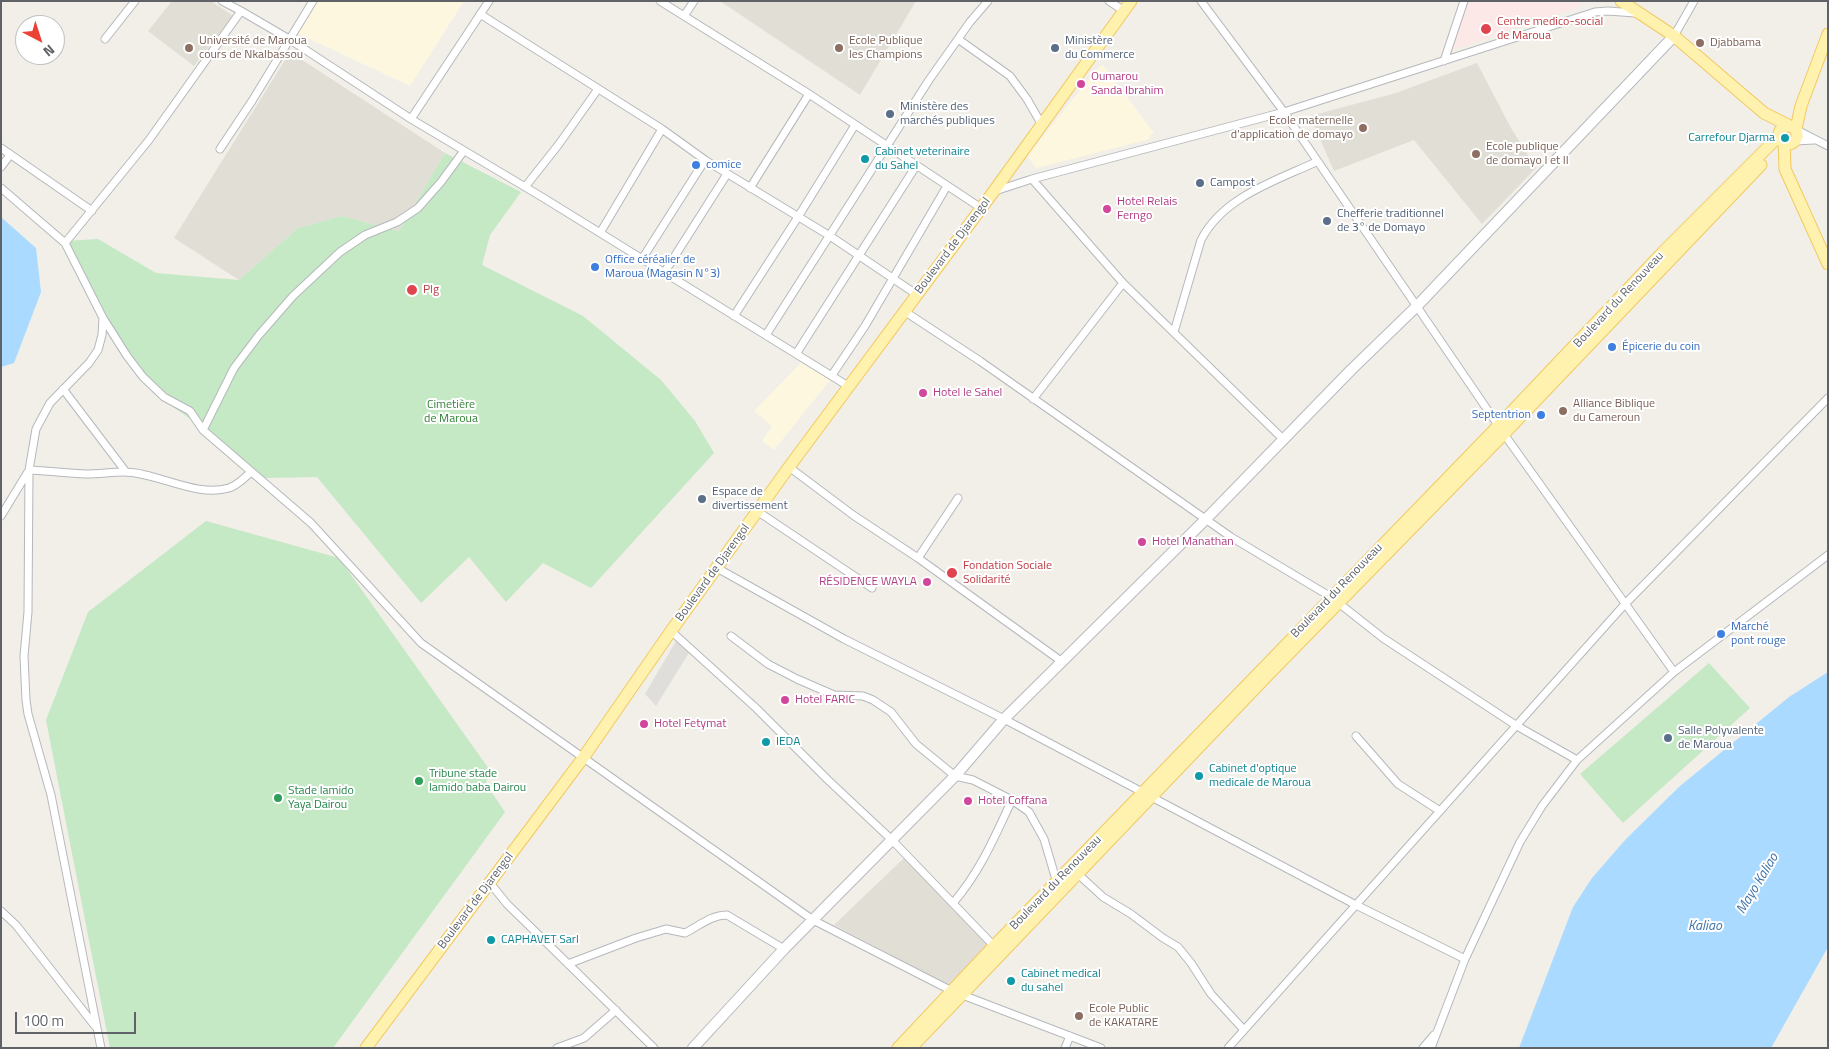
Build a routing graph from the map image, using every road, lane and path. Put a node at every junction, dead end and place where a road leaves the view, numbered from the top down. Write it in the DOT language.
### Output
graph roads {
  1 [pos="135,1"];
  2 [pos="222,1"];
  3 [pos="313,1"];
  4 [pos="488,1"];
  5 [pos="660,1"];
  6 [pos="694,1"];
  7 [pos="988,1"];
  8 [pos="1109,1"];
  9 [pos="1132,1"];
  10 [pos="1201,1"];
  11 [pos="1464,1"];
  12 [pos="1621,1"];
  13 [pos="1694,1"];
  14 [pos="242,10"];
  15 [pos="1124,11"];
  16 [pos="480,14"];
  17 [pos="1643,14"];
  18 [pos="684,16"];
  19 [pos="1828,34"];
  20 [pos="1674,36"];
  21 [pos="105,39"];
  22 [pos="289,39"];
  23 [pos="958,39"];
  24 [pos="1444,61"];
  25 [pos="598,89"];
  26 [pos="809,94"];
  27 [pos="1284,112"];
  28 [pos="411,119"];
  29 [pos="855,125"];
  30 [pos="1042,125"];
  31 [pos="662,129"];
  32 [pos="1788,135"];
  33 [pos="1814,140"];
  34 [pos="887,146"];
  35 [pos="1828,146"];
  36 [pos="1,148"];
  37 [pos="220,148"];
  38 [pos="463,152"];
  39 [pos="10,155"];
  40 [pos="705,160"];
  41 [pos="1316,162"];
  42 [pos="916,166"];
  43 [pos="1,168"];
  44 [pos="728,174"];
  45 [pos="1032,178"];
  46 [pos="947,186"];
  47 [pos="525,187"];
  48 [pos="1,188"];
  49 [pos="750,188"];
  50 [pos="994,191"];
  51 [pos="981,208"];
  52 [pos="92,211"];
  53 [pos="798,217"];
  54 [pos="600,234"];
  55 [pos="830,236"];
  56 [pos="65,243"];
  57 [pos="859,256"];
  58 [pos="642,259"];
  59 [pos="1828,264"];
  60 [pos="664,273"];
  61 [pos="892,277"];
  62 [pos="1123,283"];
  63 [pos="916,294"];
  64 [pos="1416,307"];
  65 [pos="904,311"];
  66 [pos="734,316"];
  67 [pos="104,318"];
  68 [pos="1174,332"];
  69 [pos="766,335"];
  70 [pos="796,354"];
  71 [pos="832,375"];
  72 [pos="848,386"];
  73 [pos="63,389"];
  74 [pos="1828,398"];
  75 [pos="1033,399"];
  76 [pos="203,430"];
  77 [pos="1501,430"];
  78 [pos="1284,440"];
  79 [pos="789,467"];
  80 [pos="29,470"];
  81 [pos="126,472"];
  82 [pos="251,472"];
  83 [pos="958,498"];
  84 [pos="757,511"];
  85 [pos="1,516"];
  86 [pos="1206,519"];
  87 [pos="1828,555"];
  88 [pos="918,558"];
  89 [pos="717,568"];
  90 [pos="872,588"];
  91 [pos="1335,600"];
  92 [pos="1625,604"];
  93 [pos="671,631"];
  94 [pos="731,636"];
  95 [pos="1061,661"];
  96 [pos="1674,672"];
  97 [pos="1004,718"];
  98 [pos="1517,726"];
  99 [pos="1356,736"];
  100 [pos="583,758"];
  101 [pos="1577,760"];
  102 [pos="955,776"];
  103 [pos="1147,795"];
  104 [pos="1012,800"];
  105 [pos="1440,811"];
  106 [pos="892,840"];
  107 [pos="1078,874"];
  108 [pos="1057,882"];
  109 [pos="490,883"];
  110 [pos="954,902"];
  111 [pos="1356,905"];
  112 [pos="1,911"];
  113 [pos="813,920"];
  114 [pos="994,946"];
  115 [pos="784,949"];
  116 [pos="1465,959"];
  117 [pos="568,964"];
  118 [pos="957,993"];
  119 [pos="616,1010"];
  120 [pos="97,1028"];
  121 [pos="1244,1030"];
  122 [pos="1438,1030"];
  123 [pos="1070,1036"];
  124 [pos="101,1048"];
  125 [pos="366,1048"];
  126 [pos="557,1048"];
  127 [pos="654,1048"];
  128 [pos="693,1048"];
  129 [pos="898,1048"];
  130 [pos="910,1048"];
  131 [pos="1066,1048"];
  132 [pos="1101,1048"];
  133 [pos="1228,1048"];
  134 [pos="1423,1048"];
  135 [pos="1431,1048"];
  1 -- 21 [label="street"];
  2 -- 14 [label="street"];
  3 -- 22 [label="street"];
  4 -- 16 [label="street"];
  5 -- 18 [label="street"];
  6 -- 18 [label="street"];
  7 -- 23 [label="street"];
  8 -- 15 [label="street"];
  9 -- 15 [label="main road, Boulevard de Djarengol"];
  10 -- 27 [label="street"];
  11 -- 24 [label="street"];
  12 -- 17 [label="main road"];
  13 -- 20 [label="street"];
  14 -- 22 [label="street"];
  14 -- 52 [label="street"];
  15 -- 30 [label="main road, Boulevard de Djarengol"];
  16 -- 25 [label="street"];
  16 -- 28 [label="street"];
  17 -- 20 [label="main road"];
  17 -- 24 [label="street"];
  18 -- 26 [label="street"];
  19 -- 32 [label="main road"];
  20 -- 32 [label="main road"];
  20 -- 64 [label="main road"];
  22 -- 28 [label="street"];
  22 -- 37 [label="street"];
  23 -- 30 [label="street"];
  23 -- 34 [label="street"];
  24 -- 27 [label="street"];
  25 -- 31 [label="street"];
  25 -- 47 [label="street"];
  26 -- 29 [label="street"];
  26 -- 49 [label="street"];
  27 -- 41 [label="street"];
  27 -- 45 [label="street"];
  28 -- 38 [label="street"];
  29 -- 34 [label="street"];
  29 -- 53 [label="street"];
  30 -- 50 [label="main road, Boulevard de Djarengol"];
  31 -- 40 [label="street"];
  31 -- 54 [label="street"];
  32 -- 33 [label="street"];
  32 -- 33 [label="street"];
  32 -- 59 [label="main road"];
  32 -- 77 [label="main road, Boulevard du Renouveau"];
  33 -- 35 [label="street"];
  34 -- 42 [label="street"];
  34 -- 55 [label="street"];
  36 -- 39 [label="street"];
  38 -- 47 [label="street"];
  38 -- 76 [label="street"];
  39 -- 43 [label="street"];
  39 -- 52 [label="street"];
  40 -- 44 [label="street"];
  40 -- 58 [label="street"];
  41 -- 64 [label="street"];
  41 -- 68 [label="street"];
  42 -- 46 [label="street"];
  42 -- 57 [label="street"];
  44 -- 49 [label="street"];
  44 -- 60 [label="street"];
  45 -- 50 [label="street"];
  45 -- 62 [label="street"];
  46 -- 51 [label="street"];
  46 -- 61 [label="street"];
  47 -- 54 [label="street"];
  48 -- 56 [label="street"];
  49 -- 53 [label="street"];
  50 -- 51 [label="main road, Boulevard de Djarengol"];
  51 -- 63 [label="main road, Boulevard de Djarengol"];
  52 -- 56 [label="street"];
  53 -- 55 [label="street"];
  53 -- 66 [label="street"];
  54 -- 58 [label="street"];
  55 -- 57 [label="street"];
  55 -- 69 [label="street"];
  56 -- 67 [label="street"];
  57 -- 61 [label="street"];
  57 -- 70 [label="street"];
  58 -- 60 [label="street"];
  60 -- 66 [label="street"];
  61 -- 63 [label="street"];
  61 -- 71 [label="street"];
  62 -- 68 [label="street"];
  62 -- 75 [label="street"];
  63 -- 65 [label="main road, Boulevard de Djarengol"];
  64 -- 77 [label="street"];
  64 -- 78 [label="main road"];
  65 -- 72 [label="main road, Boulevard de Djarengol"];
  65 -- 75 [label="street"];
  66 -- 69 [label="street"];
  67 -- 73 [label="street"];
  67 -- 76 [label="street"];
  68 -- 78 [label="street"];
  69 -- 70 [label="street"];
  70 -- 71 [label="street"];
  71 -- 72 [label="street"];
  72 -- 79 [label="main road, Boulevard de Djarengol"];
  73 -- 80 [label="street"];
  73 -- 81 [label="street"];
  74 -- 92 [label="street"];
  75 -- 86 [label="street"];
  76 -- 82 [label="street"];
  77 -- 91 [label="main road, Boulevard du Renouveau"];
  77 -- 92 [label="street"];
  78 -- 86 [label="main road"];
  79 -- 84 [label="main road, Boulevard de Djarengol"];
  79 -- 88 [label="street"];
  80 -- 81 [label="street"];
  80 -- 85 [label="street"];
  80 -- 120 [label="street"];
  81 -- 82 [label="street"];
  82 -- 100 [label="street"];
  83 -- 88 [label="street"];
  84 -- 89 [label="main road, Boulevard de Djarengol"];
  84 -- 90 [label="street"];
  86 -- 91 [label="street"];
  86 -- 95 [label="main road"];
  87 -- 96 [label="street"];
  88 -- 95 [label="street"];
  89 -- 93 [label="main road, Boulevard de Djarengol"];
  89 -- 97 [label="street"];
  91 -- 98 [label="street"];
  91 -- 103 [label="main road, Boulevard du Renouveau"];
  92 -- 96 [label="street"];
  92 -- 98 [label="street"];
  93 -- 100 [label="main road, Boulevard de Djarengol"];
  93 -- 106 [label="street"];
  94 -- 102 [label="street"];
  95 -- 97 [label="main road"];
  96 -- 101 [label="street"];
  97 -- 102 [label="main road"];
  97 -- 103 [label="street"];
  98 -- 101 [label="street"];
  98 -- 105 [label="street"];
  99 -- 105 [label="street"];
  100 -- 109 [label="main road, Boulevard de Djarengol"];
  100 -- 113 [label="street"];
  101 -- 116 [label="street"];
  102 -- 104 [label="street"];
  102 -- 106 [label="main road"];
  103 -- 107 [label="main road, Boulevard du Renouveau"];
  103 -- 108 [label="main road, Boulevard du Renouveau"];
  103 -- 111 [label="street"];
  104 -- 108 [label="street"];
  104 -- 110 [label="street"];
  105 -- 111 [label="street"];
  106 -- 110 [label="street"];
  106 -- 113 [label="main road"];
  107 -- 118 [label="main road, Boulevard du Renouveau"];
  107 -- 121 [label="street"];
  108 -- 114 [label="main road, Boulevard du Renouveau"];
  109 -- 117 [label="street"];
  109 -- 125 [label="main road, Boulevard de Djarengol"];
  110 -- 114 [label="street"];
  111 -- 116 [label="street"];
  111 -- 121 [label="street"];
  112 -- 120 [label="street"];
  113 -- 115 [label="main road"];
  113 -- 118 [label="street"];
  114 -- 118 [label="main road, Boulevard du Renouveau"];
  115 -- 117 [label="street"];
  115 -- 128 [label="main road"];
  116 -- 122 [label="street"];
  117 -- 119 [label="street"];
  118 -- 123 [label="street"];
  118 -- 129 [label="main road, Boulevard du Renouveau"];
  118 -- 130 [label="main road, Boulevard du Renouveau"];
  119 -- 126 [label="street"];
  119 -- 127 [label="street"];
  120 -- 124 [label="street"];
  121 -- 133 [label="street"];
  122 -- 134 [label="street"];
  122 -- 135 [label="street"];
  123 -- 131 [label="street"];
  123 -- 132 [label="street"];
}
